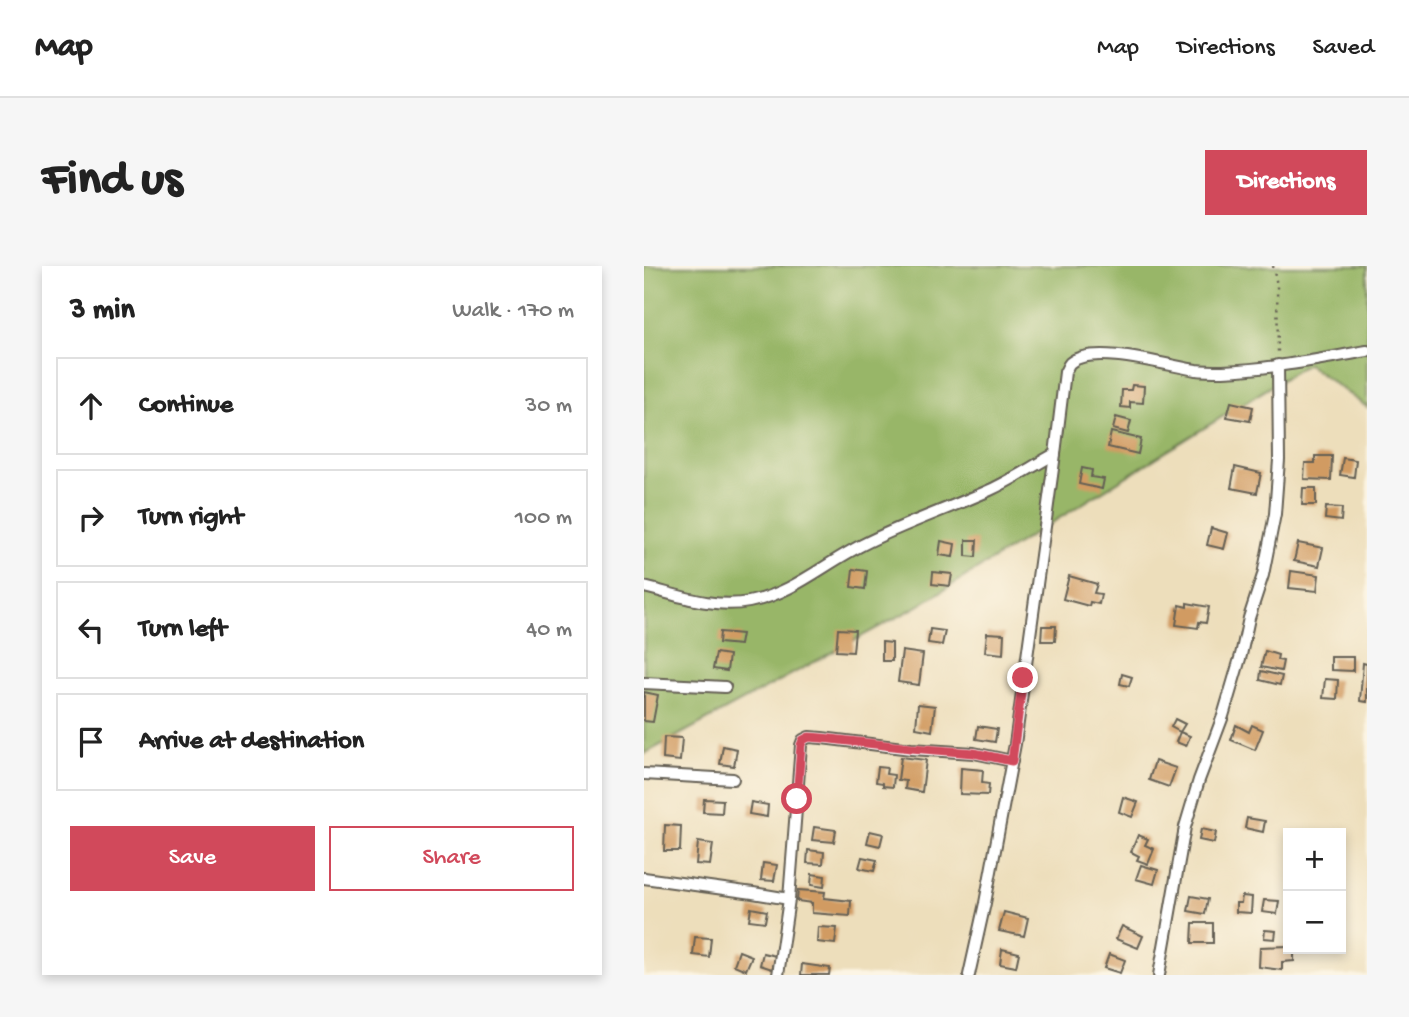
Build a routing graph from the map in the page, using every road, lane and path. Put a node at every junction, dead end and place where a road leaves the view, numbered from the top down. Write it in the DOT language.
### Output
graph roads {
  1 [pos="1273,266"];
  2 [pos="1367,351"];
  3 [pos="1278,365"];
  4 [pos="1055,454"];
  5 [pos="644,587"];
  6 [pos="644,683"];
  7 [pos="725,687"];
  8 [pos="1012,761"];
  9 [pos="644,774"];
  10 [pos="733,779"];
  11 [pos="644,878"];
  12 [pos="789,899"];
  13 [pos="778,975"];
  14 [pos="969,975"];
  15 [pos="1159,975"];
  1 -- 3 [label="path"];
  2 -- 3 [label="street"];
  3 -- 4 [label="street"];
  3 -- 15 [label="street"];
  4 -- 5 [label="street"];
  4 -- 8 [label="street"];
  6 -- 7 [label="street"];
  8 -- 12 [label="street"];
  8 -- 14 [label="street"];
  9 -- 10 [label="street"];
  11 -- 12 [label="street"];
  12 -- 13 [label="street"];
}
